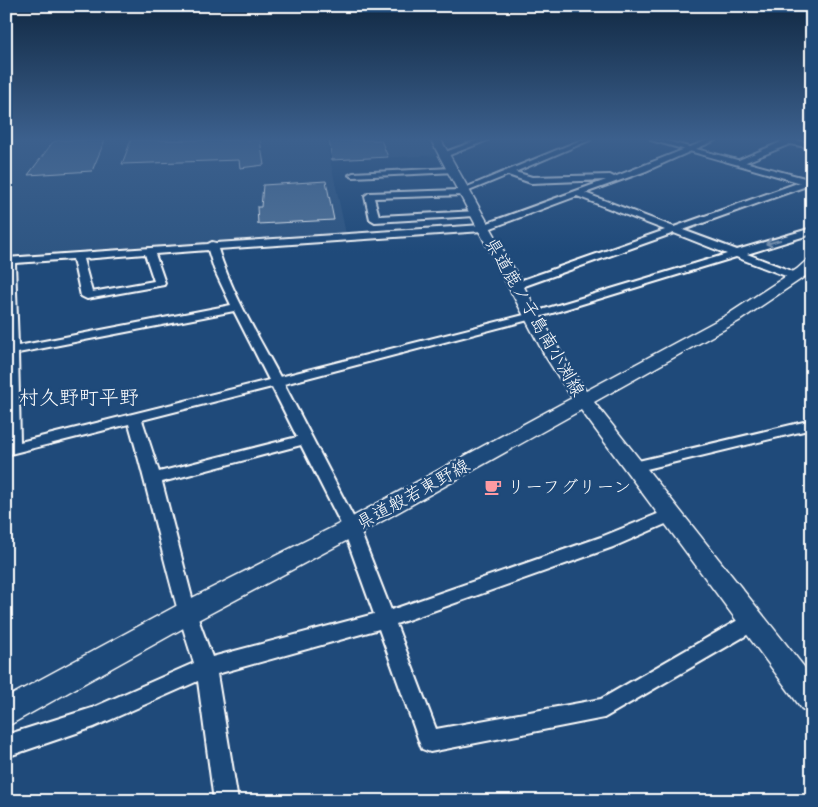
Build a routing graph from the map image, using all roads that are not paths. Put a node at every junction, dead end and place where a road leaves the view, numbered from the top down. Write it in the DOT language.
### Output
graph roads {
  1 [pos="457,178"];
  2 [pos="494,178"];
  3 [pos="524,178"];
  4 [pos="600,178"];
  5 [pos="618,178"];
  6 [pos="794,178"];
  7 [pos="810,182"];
  8 [pos="464,191"];
  9 [pos="577,193"];
  10 [pos="479,220"];
  11 [pos="674,230"];
  12 [pos="812,231"];
  13 [pos="212,245"];
  14 [pos="149,250"];
  15 [pos="735,253"];
  16 [pos="77,255"];
  17 [pos="8,260"];
  18 [pos="812,263"];
  19 [pos="795,276"];
  20 [pos="515,286"];
  21 [pos="238,308"];
  22 [pos="532,316"];
  23 [pos="11,351"];
  24 [pos="278,382"];
  25 [pos="583,400"];
  26 [pos="134,418"];
  27 [pos="812,424"];
  28 [pos="306,439"];
  29 [pos="10,449"];
  30 [pos="634,466"];
  31 [pos="153,479"];
  32 [pos="672,515"];
  33 [pos="351,528"];
  34 [pos="188,613"];
  35 [pos="384,620"];
  36 [pos="752,622"];
  37 [pos="206,668"];
  38 [pos="810,695"];
  39 [pos="6,713"];
  40 [pos="6,746"];
  41 [pos="226,801"];
  1 -- 8 [label="main road, 県道鹿ノ子島南小渕線"];
  2 -- 8 [label="street"];
  3 -- 4 [label="street"];
  5 -- 9 [label="street"];
  6 -- 7 [label="street"];
  7 -- 11 [label="street"];
  8 -- 10 [label="main road, 県道鹿ノ子島南小渕線"];
  8 -- 10 [label="street"];
  9 -- 10 [label="street"];
  9 -- 11 [label="street"];
  10 -- 13 [label="street"];
  10 -- 20 [label="main road, 県道鹿ノ子島南小渕線"];
  11 -- 15 [label="street"];
  11 -- 20 [label="street"];
  12 -- 15 [label="street, one-way"];
  13 -- 14 [label="street"];
  13 -- 21 [label="street"];
  14 -- 16 [label="street"];
  14 -- 16 [label="street"];
  15 -- 19 [label="street"];
  15 -- 22 [label="street"];
  16 -- 17 [label="street"];
  17 -- 23 [label="street"];
  18 -- 19 [label="main road, 県道般若東野線"];
  19 -- 25 [label="main road, 県道般若東野線"];
  20 -- 22 [label="main road, 県道鹿ノ子島南小渕線"];
  21 -- 23 [label="street"];
  21 -- 24 [label="street"];
  22 -- 24 [label="street"];
  22 -- 25 [label="main road, 県道鹿ノ子島南小渕線"];
  23 -- 29 [label="street"];
  24 -- 26 [label="street"];
  24 -- 28 [label="street"];
  25 -- 30 [label="main road, 県道鹿ノ子島南小渕線"];
  25 -- 33 [label="main road, 県道般若東野線"];
  26 -- 29 [label="street"];
  26 -- 31 [label="street"];
  27 -- 30 [label="street"];
  28 -- 31 [label="street"];
  28 -- 33 [label="street"];
  30 -- 32 [label="main road, 県道鹿ノ子島南小渕線"];
  31 -- 34 [label="street"];
  32 -- 35 [label="street"];
  32 -- 36 [label="main road, 県道鹿ノ子島南小渕線"];
  33 -- 34 [label="main road, 県道般若東野線"];
  33 -- 35 [label="street"];
  34 -- 37 [label="street"];
  34 -- 39 [label="main road, 県道般若東野線"];
  35 -- 36 [label="street"];
  35 -- 37 [label="street"];
  36 -- 38 [label="main road, 県道鹿ノ子島南小渕線"];
  37 -- 40 [label="street"];
  37 -- 41 [label="street"];
}
